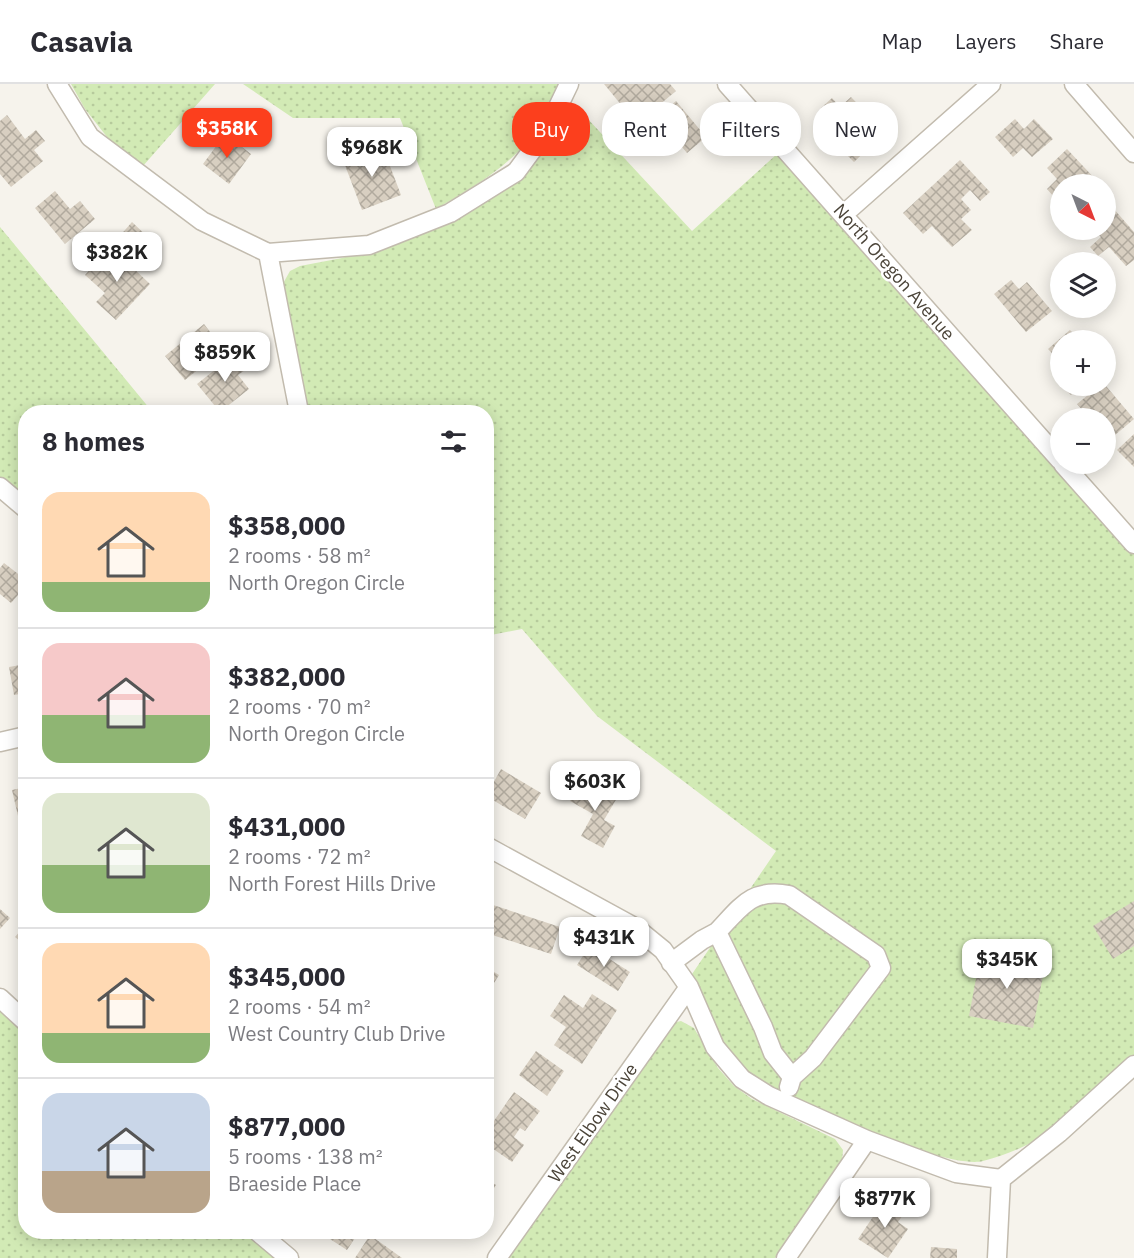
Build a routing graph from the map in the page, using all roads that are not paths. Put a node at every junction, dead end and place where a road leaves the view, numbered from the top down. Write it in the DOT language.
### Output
graph roads {
  1 [pos="57,84"];
  2 [pos="569,84"];
  3 [pos="727,84"];
  4 [pos="991,84"];
  5 [pos="1074,84"];
  6 [pos="1134,153"];
  7 [pos="844,214"];
  8 [pos="268,253"];
  9 [pos="298,405"];
  10 [pos="1050,448"];
  11 [pos="1073,474"];
  12 [pos="0,487"];
  13 [pos="18,502"];
  14 [pos="1134,544"];
  15 [pos="18,738"];
  16 [pos="0,742"];
  17 [pos="494,850"];
  18 [pos="717,932"];
  19 [pos="671,963"];
  20 [pos="689,987"];
  21 [pos="0,998"];
  22 [pos="18,1015"];
  23 [pos="1134,1065"];
  24 [pos="792,1077"];
  25 [pos="783,1102"];
  26 [pos="867,1140"];
  27 [pos="1001,1179"];
  28 [pos="266,1239"];
  29 [pos="289,1258"];
  30 [pos="497,1258"];
  31 [pos="786,1258"];
  32 [pos="997,1258"];
  1 -- 8 [label="street"];
  2 -- 8 [label="street"];
  3 -- 7 [label="street, North Oregon Avenue"];
  4 -- 7 [label="street"];
  5 -- 6 [label="street"];
  7 -- 10 [label="street, North Oregon Avenue"];
  8 -- 9 [label="street"];
  11 -- 14 [label="street, North Oregon Avenue"];
  12 -- 13 [label="street"];
  15 -- 16 [label="street"];
  17 -- 19 [label="street"];
  18 -- 19 [label="street"];
  18 -- 24 [label="street"];
  18 -- 24 [label="street"];
  19 -- 20 [label="street"];
  20 -- 25 [label="street"];
  20 -- 30 [label="street, West Elbow Drive"];
  21 -- 22 [label="street"];
  23 -- 27 [label="street"];
  24 -- 25 [label="street"];
  25 -- 26 [label="street"];
  26 -- 27 [label="street"];
  26 -- 31 [label="street"];
  27 -- 32 [label="street"];
  28 -- 29 [label="street"];
}
